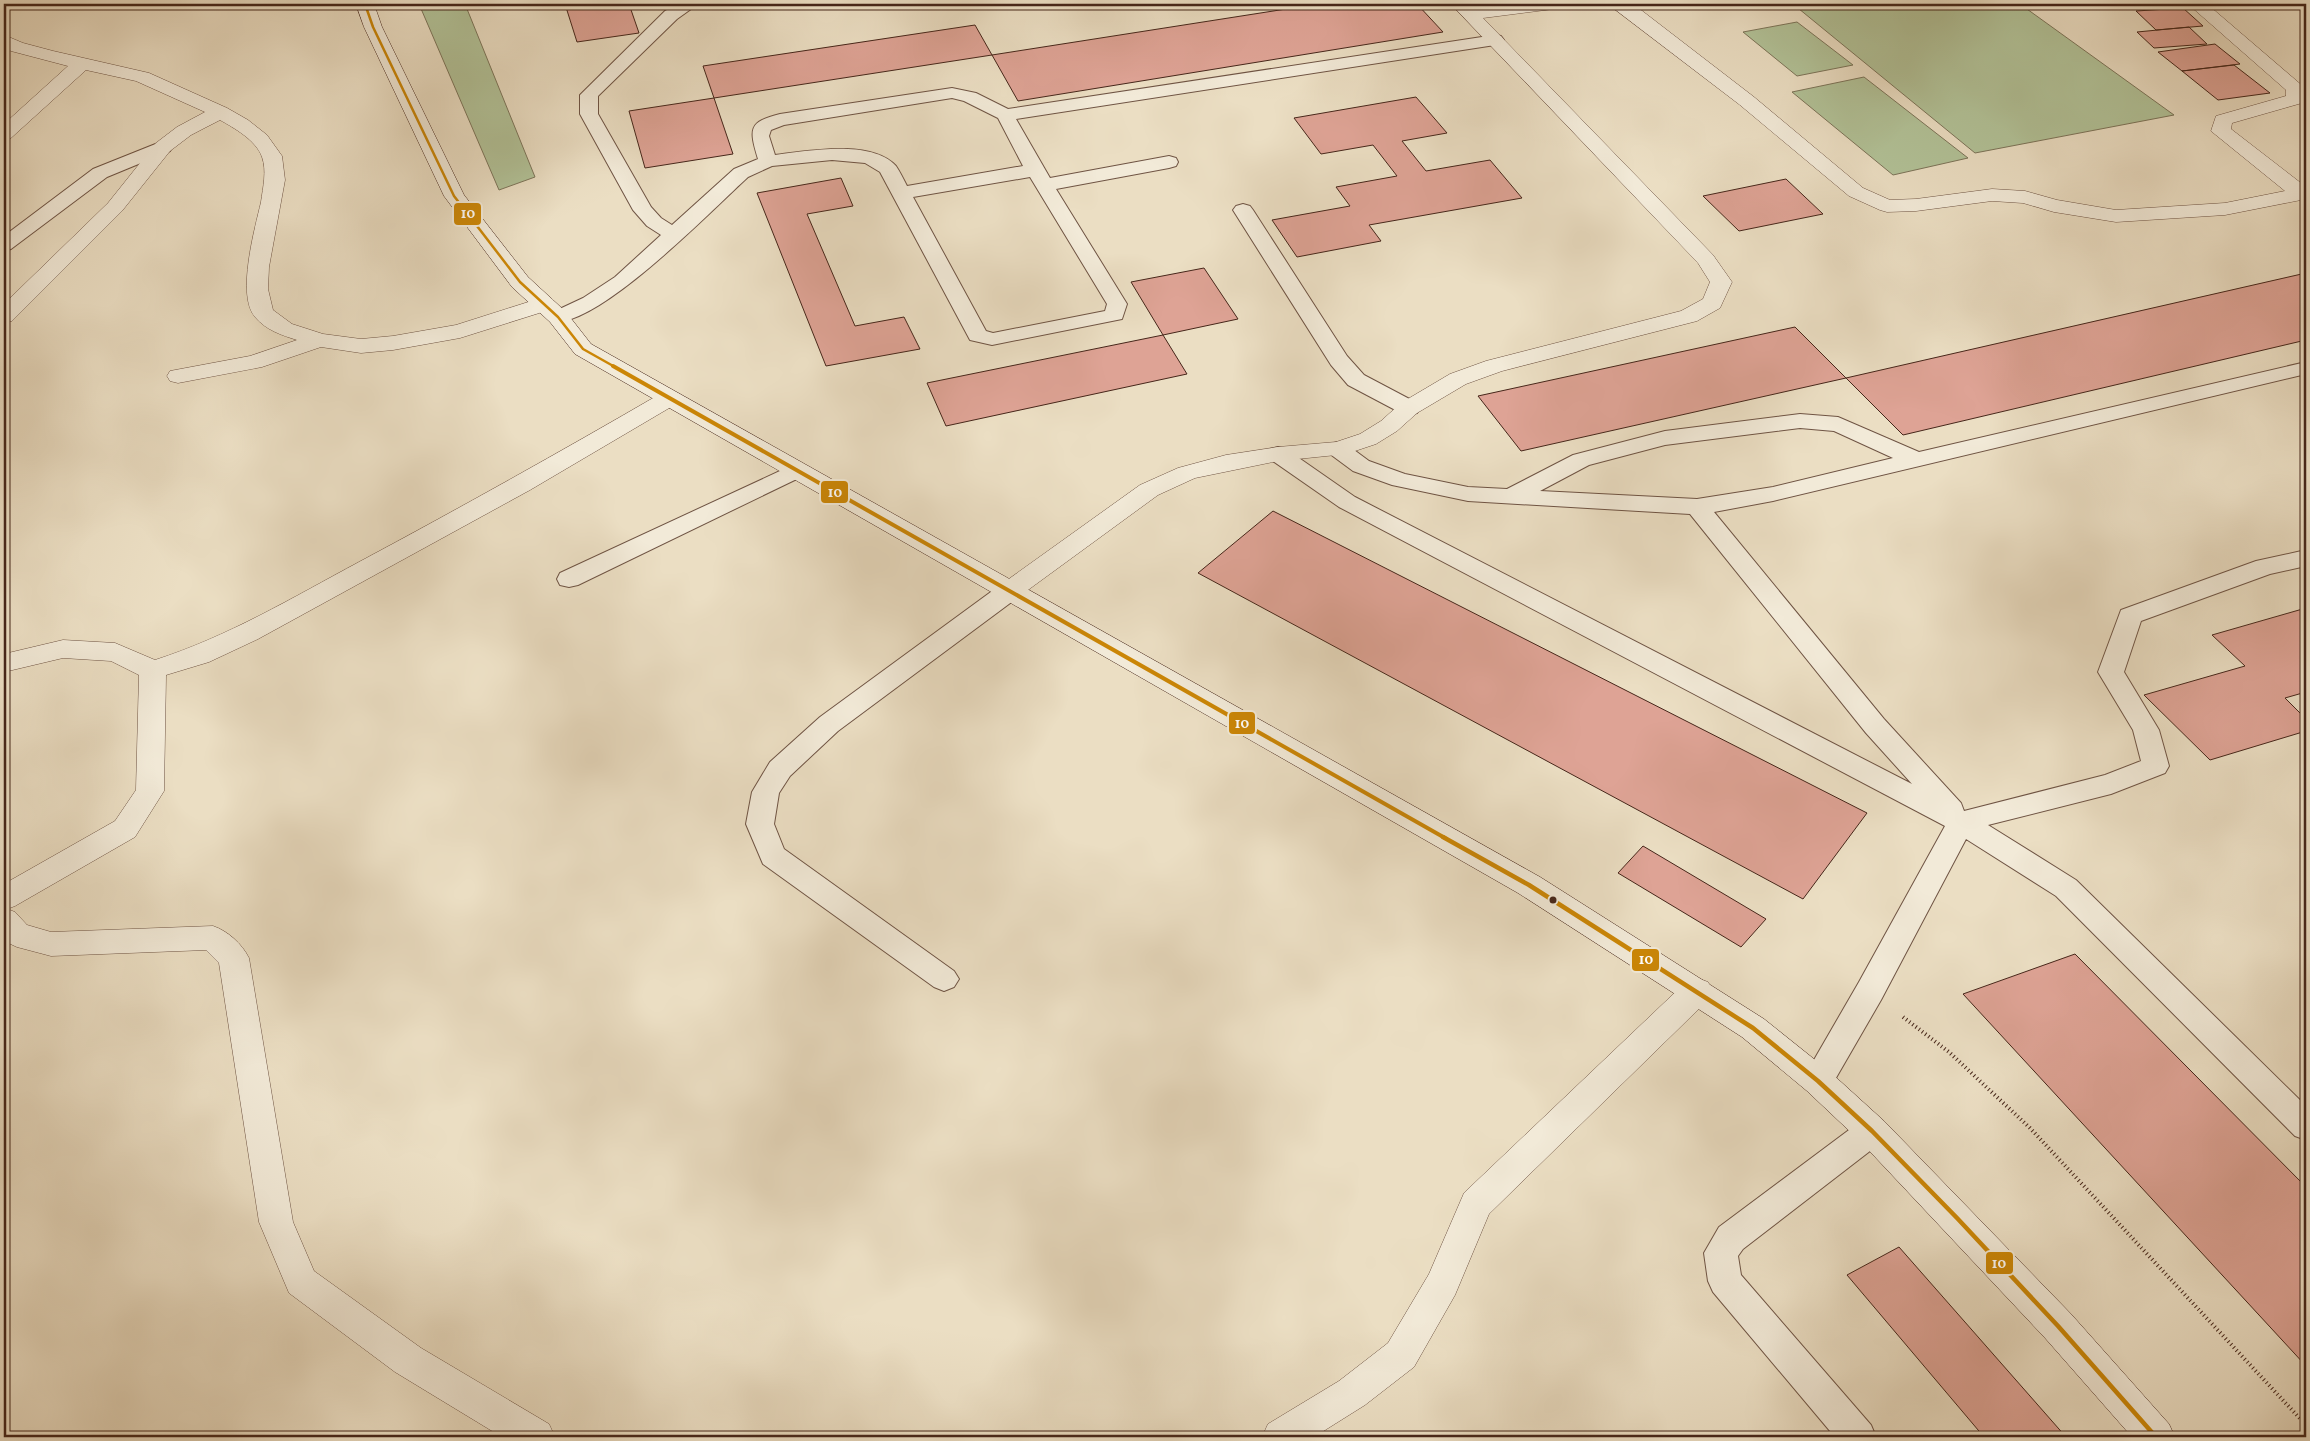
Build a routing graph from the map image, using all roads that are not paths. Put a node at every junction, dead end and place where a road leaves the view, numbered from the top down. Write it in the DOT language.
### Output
graph roads {
  1 [pos="365,4"];
  2 [pos="690,4"];
  3 [pos="1553,4"];
  4 [pos="1617,4"];
  5 [pos="2197,4"];
  6 [pos="1465,9"];
  7 [pos="4,40"];
  8 [pos="1495,40"];
  9 [pos="81,64"];
  10 [pos="220,112"];
  11 [pos="1005,115"];
  12 [pos="4,134"];
  13 [pos="163,147"];
  14 [pos="768,161"];
  15 [pos="1169,162"];
  16 [pos="1040,177"];
  17 [pos="903,193"];
  18 [pos="2304,194"];
  19 [pos="1243,210"];
  20 [pos="674,234"];
  21 [pos="4,245"];
  22 [pos="551,311"];
  23 [pos="4,316"];
  24 [pos="320,340"];
  25 [pos="2306,368"];
  26 [pos="178,376"];
  27 [pos="668,399"];
  28 [pos="1408,408"];
  29 [pos="1338,449"];
  30 [pos="1278,454"];
  31 [pos="1916,460"];
  32 [pos="795,471"];
  33 [pos="1510,497"];
  34 [pos="1697,508"];
  35 [pos="2306,558"];
  36 [pos="569,578"];
  37 [pos="1008,592"];
  38 [pos="4,663"];
  39 [pos="153,670"];
  40 [pos="1961,822"];
  41 [pos="4,898"];
  42 [pos="4,920"];
  43 [pos="944,979"];
  44 [pos="1697,991"];
  45 [pos="1818,1081"];
  46 [pos="2306,1126"];
  47 [pos="1872,1131"];
  48 [pos="536,1437"];
  49 [pos="1281,1437"];
  50 [pos="1858,1437"];
  51 [pos="2156,1437"];
  1 -- 22 [label="street"];
  2 -- 20 [label="lane"];
  3 -- 6 [label="street"];
  4 -- 18 [label="street"];
  5 -- 18 [label="street"];
  6 -- 8 [label="street"];
  7 -- 9 [label="street"];
  8 -- 11 [label="lane"];
  8 -- 28 [label="street"];
  9 -- 10 [label="street"];
  9 -- 12 [label="street"];
  10 -- 13 [label="street"];
  10 -- 24 [label="street"];
  11 -- 14 [label="lane"];
  11 -- 16 [label="lane"];
  13 -- 21 [label="lane"];
  13 -- 23 [label="street"];
  14 -- 17 [label="lane"];
  14 -- 20 [label="lane"];
  15 -- 16 [label="lane"];
  16 -- 17 [label="lane"];
  16 -- 17 [label="lane"];
  19 -- 28 [label="lane"];
  20 -- 22 [label="lane"];
  22 -- 24 [label="street"];
  22 -- 27 [label="street"];
  24 -- 26 [label="street"];
  25 -- 31 [label="lane"];
  27 -- 32 [label="street"];
  27 -- 39 [label="street"];
  28 -- 29 [label="street"];
  29 -- 30 [label="street"];
  29 -- 33 [label="lane"];
  30 -- 37 [label="street"];
  30 -- 40 [label="lane"];
  31 -- 33 [label="lane"];
  31 -- 34 [label="lane"];
  32 -- 36 [label="lane"];
  32 -- 37 [label="street"];
  33 -- 34 [label="lane"];
  34 -- 40 [label="lane"];
  35 -- 40 [label="lane"];
  37 -- 43 [label="lane"];
  37 -- 44 [label="street"];
  38 -- 39 [label="street"];
  39 -- 41 [label="street"];
  40 -- 45 [label="lane"];
  40 -- 46 [label="lane"];
  42 -- 48 [label="street"];
  44 -- 45 [label="street"];
  44 -- 49 [label="street"];
  45 -- 47 [label="street"];
  47 -- 50 [label="lane"];
  47 -- 51 [label="street"];
}
